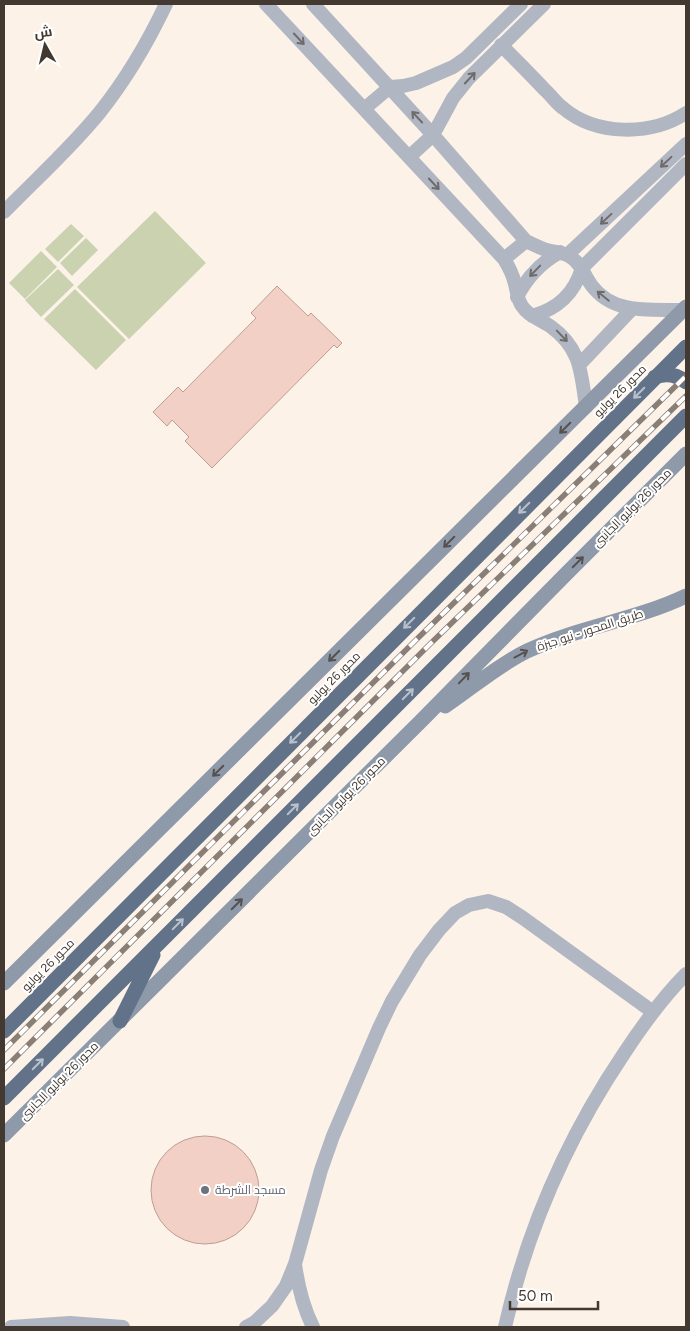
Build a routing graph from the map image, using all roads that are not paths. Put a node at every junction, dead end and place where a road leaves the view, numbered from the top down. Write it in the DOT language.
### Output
graph roads {
  1 [pos="166,4"];
  2 [pos="266,4"];
  3 [pos="313,4"];
  4 [pos="521,4"];
  5 [pos="544,4"];
  6 [pos="501,45"];
  7 [pos="390,87"];
  8 [pos="364,109"];
  9 [pos="686,113"];
  10 [pos="433,135"];
  11 [pos="686,144"];
  12 [pos="409,157"];
  13 [pos="686,164"];
  14 [pos="642,186"];
  15 [pos="653,198"];
  16 [pos="4,212"];
  17 [pos="526,241"];
  18 [pos="564,254"];
  19 [pos="504,260"];
  20 [pos="582,268"];
  21 [pos="518,297"];
  22 [pos="685,308"];
  23 [pos="632,309"];
  24 [pos="532,316"];
  25 [pos="686,347"];
  26 [pos="580,364"];
  27 [pos="655,377"];
  28 [pos="686,382"];
  29 [pos="586,407"];
  30 [pos="686,416"];
  31 [pos="686,454"];
  32 [pos="686,596"];
  33 [pos="422,720"];
  34 [pos="160,942"];
  35 [pos="686,974"];
  36 [pos="4,983"];
  37 [pos="653,1012"];
  38 [pos="120,1020"];
  39 [pos="4,1031"];
  40 [pos="4,1098"];
  41 [pos="4,1135"];
  42 [pos="294,1264"];
  43 [pos="11,1327"];
  44 [pos="123,1327"];
  45 [pos="246,1327"];
  46 [pos="313,1327"];
  47 [pos="504,1327"];
  1 -- 16 [label="street"];
  2 -- 8 [label="street, one-way"];
  3 -- 7 [label="street"];
  4 -- 7 [label="street"];
  5 -- 6 [label="street"];
  6 -- 9 [label="street"];
  10 -- 6 [label="street, one-way"];
  7 -- 8 [label="street"];
  10 -- 7 [label="street, one-way"];
  8 -- 12 [label="street"];
  10 -- 12 [label="street"];
  10 -- 17 [label="street"];
  11 -- 14 [label="street, one-way"];
  12 -- 19 [label="street, one-way"];
  13 -- 15 [label="street"];
  14 -- 15 [label="street"];
  14 -- 18 [label="street, one-way"];
  15 -- 20 [label="street"];
  17 -- 18 [label="street"];
  17 -- 19 [label="street"];
  18 -- 20 [label="street"];
  18 -- 21 [label="street, one-way"];
  19 -- 21 [label="street"];
  23 -- 20 [label="street, one-way"];
  20 -- 24 [label="street"];
  21 -- 24 [label="street"];
  22 -- 23 [label="street"];
  22 -- 29 [label="main road"];
  23 -- 26 [label="street"];
  24 -- 26 [label="street, one-way"];
  25 -- 27 [label="highway, محور 26 يوليو"];
  26 -- 29 [label="street"];
  27 -- 28 [label="highway"];
  27 -- 39 [label="highway, محور 26 يوليو, one-way"];
  29 -- 36 [label="main road, one-way"];
  34 -- 30 [label="highway, one-way"];
  33 -- 31 [label="main road, محور 26 يوليو الجانبى, one-way"];
  33 -- 32 [label="main road, طريق المحور - نيو جيزة, one-way"];
  38 -- 33 [label="main road, محور 26 يوليو الجانبى, one-way"];
  34 -- 38 [label="highway"];
  40 -- 34 [label="highway, one-way"];
  35 -- 37 [label="street"];
  37 -- 42 [label="street"];
  37 -- 47 [label="street"];
  38 -- 41 [label="main road, محور 26 يوليو الجانبى"];
  42 -- 45 [label="street"];
  42 -- 46 [label="street"];
  43 -- 44 [label="street"];
}
